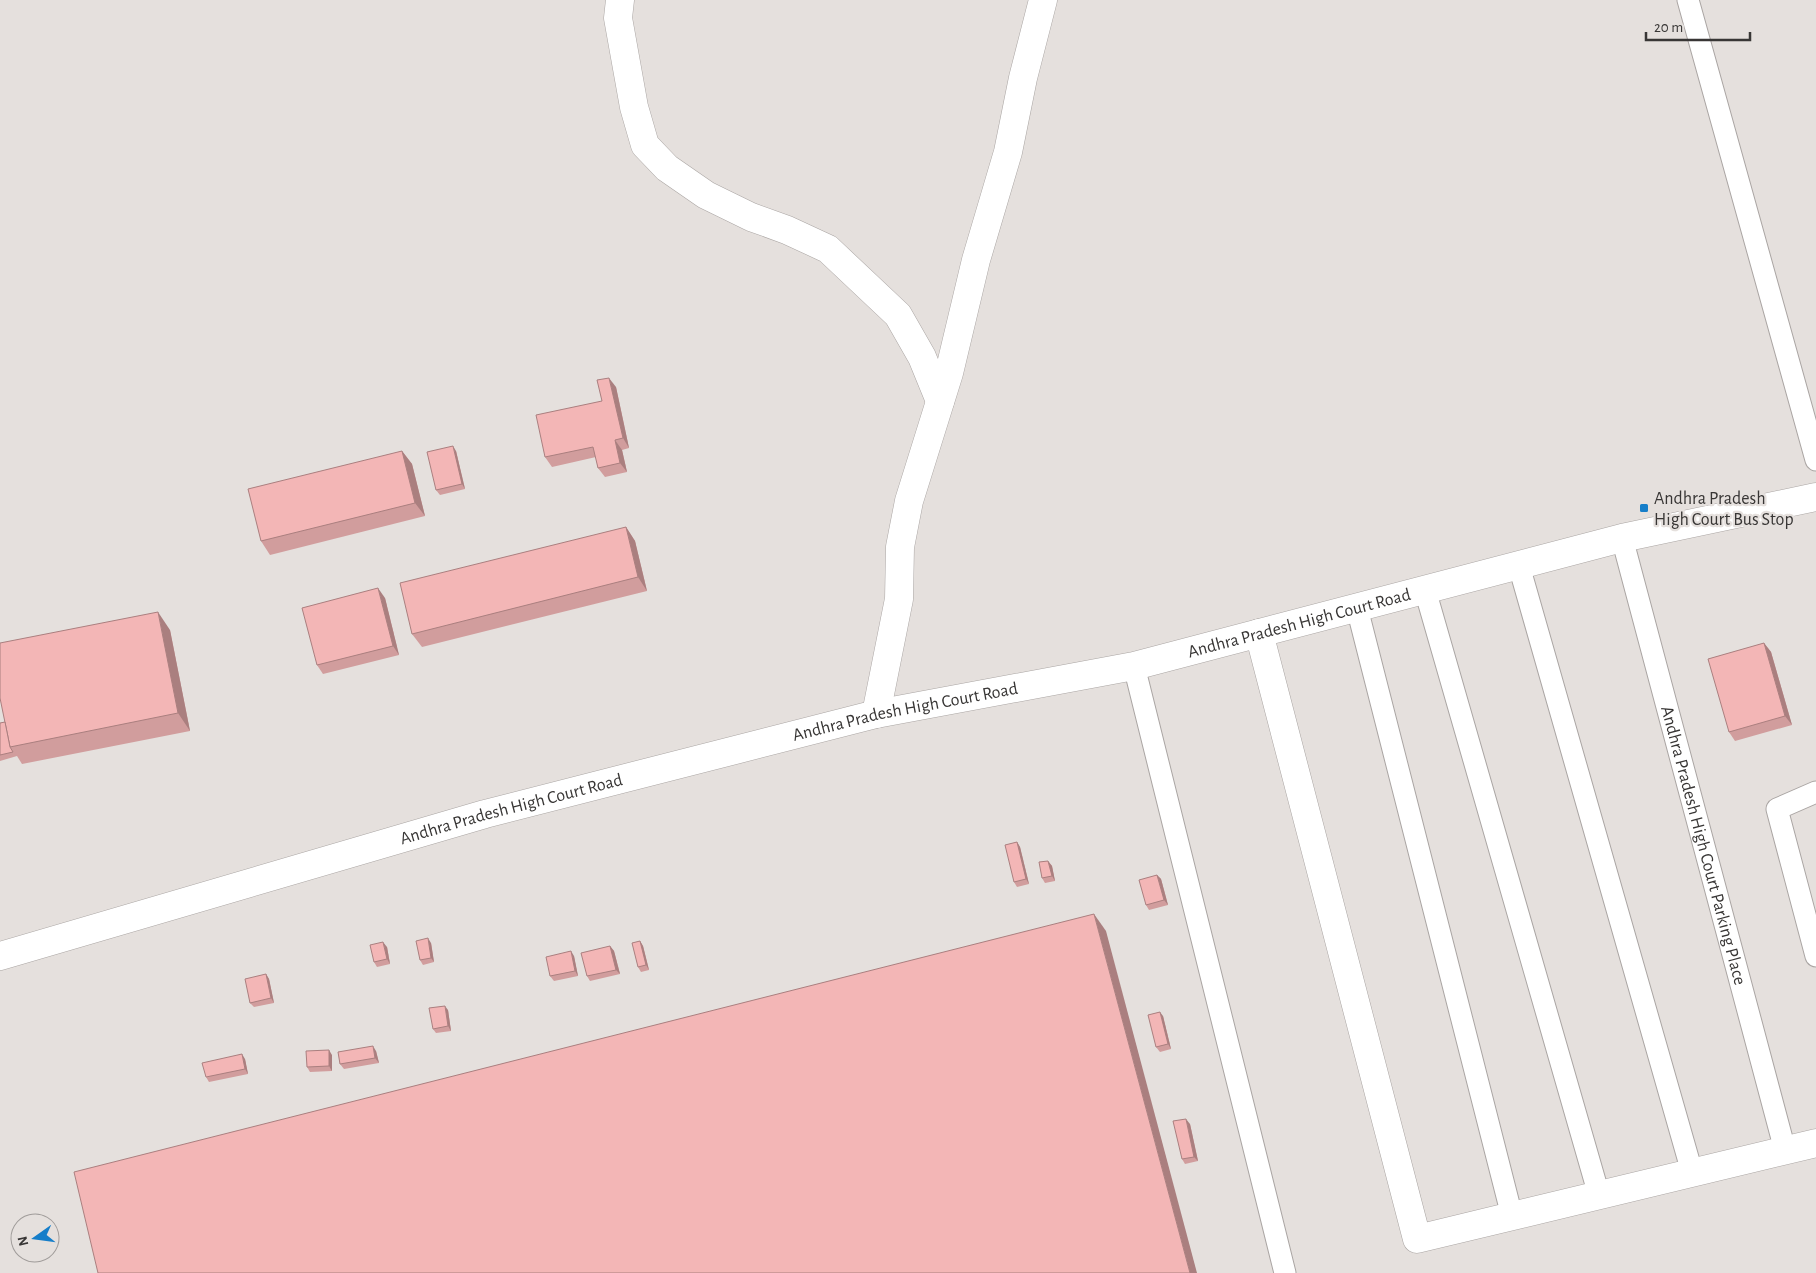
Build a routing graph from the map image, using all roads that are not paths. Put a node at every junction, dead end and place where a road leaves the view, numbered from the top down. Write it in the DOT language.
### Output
graph roads {
  1 [pos="620,0"];
  2 [pos="1043,0"];
  3 [pos="1688,0"];
  4 [pos="940,401"];
  5 [pos="1816,460"];
  6 [pos="1816,497"];
  7 [pos="1622,538"];
  8 [pos="1519,566"];
  9 [pos="1425,590"];
  10 [pos="1357,608"];
  11 [pos="1259,633"];
  12 [pos="1134,666"];
  13 [pos="876,714"];
  14 [pos="1816,792"];
  15 [pos="0,956"];
  16 [pos="1816,956"];
  17 [pos="1816,1143"];
  18 [pos="1785,1150"];
  19 [pos="1692,1172"];
  20 [pos="1599,1195"];
  21 [pos="1512,1216"];
  22 [pos="1285,1273"];
  1 -- 4 [label="street"];
  2 -- 4 [label="street"];
  3 -- 5 [label="lane"];
  4 -- 13 [label="street"];
  6 -- 7 [label="street, Andhra Pradesh High Court Road"];
  7 -- 8 [label="street, Andhra Pradesh High Court Road"];
  7 -- 18 [label="lane, Andhra Pradesh High Court Parking Place"];
  8 -- 9 [label="street, Andhra Pradesh High Court Road"];
  8 -- 19 [label="lane"];
  9 -- 10 [label="street, Andhra Pradesh High Court Road"];
  9 -- 20 [label="lane"];
  10 -- 11 [label="street, Andhra Pradesh High Court Road"];
  10 -- 21 [label="lane"];
  11 -- 12 [label="street, Andhra Pradesh High Court Road"];
  11 -- 21 [label="street"];
  12 -- 13 [label="street, Andhra Pradesh High Court Road"];
  12 -- 22 [label="lane"];
  13 -- 15 [label="street, Andhra Pradesh High Court Road"];
  14 -- 16 [label="lane"];
  17 -- 18 [label="street"];
  18 -- 19 [label="street"];
  19 -- 20 [label="street"];
  20 -- 21 [label="street"];
}
